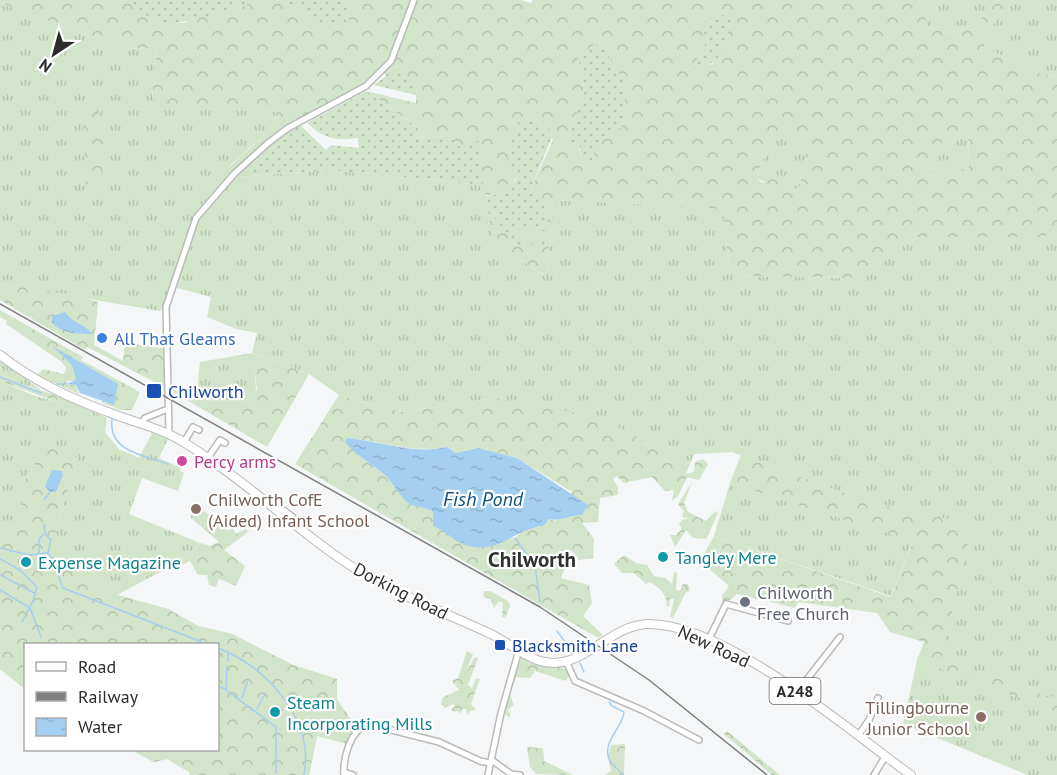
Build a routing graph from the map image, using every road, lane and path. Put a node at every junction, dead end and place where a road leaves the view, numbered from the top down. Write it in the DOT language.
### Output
graph roads {
  1 [pos="414,0"];
  2 [pos="0,355"];
  3 [pos="168,409"];
  4 [pos="186,423"];
  5 [pos="141,424"];
  6 [pos="169,434"];
  7 [pos="221,441"];
  8 [pos="184,442"];
  9 [pos="207,459"];
  10 [pos="248,484"];
  11 [pos="267,500"];
  12 [pos="788,621"];
  13 [pos="840,637"];
  14 [pos="708,640"];
  15 [pos="597,647"];
  16 [pos="519,650"];
  17 [pos="566,661"];
  18 [pos="797,692"];
  19 [pos="878,698"];
  20 [pos="858,736"];
  21 [pos="699,740"];
  22 [pos="885,757"];
  23 [pos="492,762"];
  24 [pos="344,774"];
  25 [pos="353,775"];
  26 [pos="488,775"];
  27 [pos="519,775"];
  28 [pos="874,775"];
  29 [pos="911,775"];
  1 -- 3 [label="street"];
  2 -- 5 [label="main road, Dorking Road / A248"];
  3 -- 5 [label="street"];
  3 -- 6 [label="street"];
  4 -- 8 [label="street"];
  5 -- 6 [label="main road, Dorking Road / A248"];
  6 -- 8 [label="main road, Dorking Road / A248"];
  7 -- 9 [label="street"];
  8 -- 9 [label="main road, Dorking Road / A248"];
  9 -- 11 [label="main road, Dorking Road / A248"];
  10 -- 11 [label="street"];
  11 -- 16 [label="main road, Dorking Road / A248"];
  12 -- 14 [label="street"];
  13 -- 18 [label="street"];
  14 -- 15 [label="main road, New Road / A248"];
  14 -- 18 [label="main road, New Road / A248"];
  15 -- 17 [label="main road, Dorking Road / A248"];
  16 -- 17 [label="main road, Dorking Road / A248"];
  16 -- 23 [label="street"];
  17 -- 21 [label="street"];
  18 -- 20 [label="main road, New Road / A248"];
  19 -- 20 [label="street"];
  20 -- 22 [label="main road, New Road / A248"];
  22 -- 28 [label="street"];
  22 -- 29 [label="main road, New Road / A248"];
  23 -- 24 [label="street"];
  23 -- 26 [label="street"];
  23 -- 27 [label="street"];
  24 -- 25 [label="street"];
}
